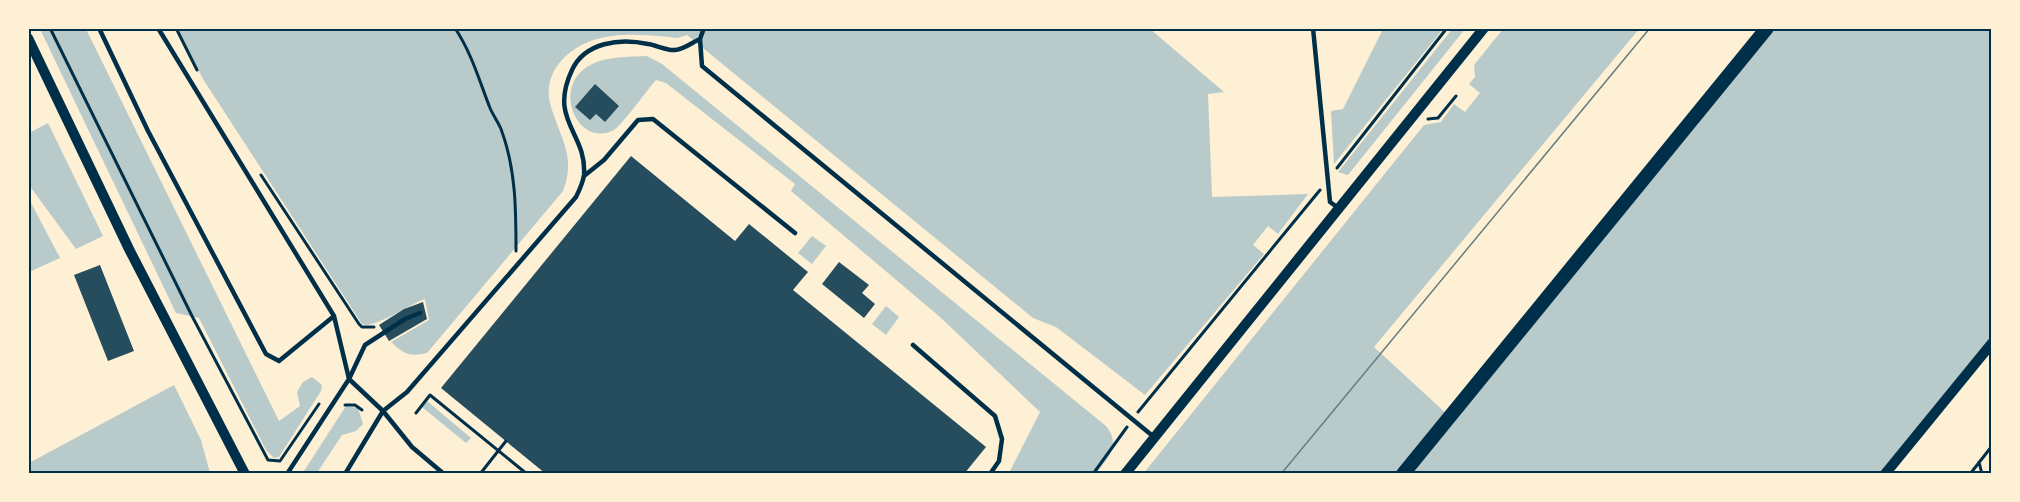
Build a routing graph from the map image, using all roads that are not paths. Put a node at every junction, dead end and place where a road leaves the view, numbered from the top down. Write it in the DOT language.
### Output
graph roads {
  1 [pos="99,28"];
  2 [pos="158,28"];
  3 [pos="704,28"];
  4 [pos="1313,28"];
  5 [pos="1484,28"];
  6 [pos="1767,28"];
  7 [pos="28,38"];
  8 [pos="700,39"];
  9 [pos="584,176"];
  10 [pos="1339,209"];
  11 [pos="795,233"];
  12 [pos="420,313"];
  13 [pos="334,316"];
  14 [pos="1992,343"];
  15 [pos="913,345"];
  16 [pos="349,379"];
  17 [pos="383,411"];
  18 [pos="1154,437"];
  19 [pos="244,474"];
  20 [pos="287,474"];
  21 [pos="345,474"];
  22 [pos="444,474"];
  23 [pos="990,474"];
  24 [pos="1125,474"];
  25 [pos="1403,474"];
  26 [pos="1885,474"];
  1 -- 13 [label="lane"];
  2 -- 13 [label="lane"];
  3 -- 8 [label="lane"];
  4 -- 10 [label="lane"];
  5 -- 10 [label="street"];
  6 -- 25 [label="main road"];
  7 -- 19 [label="street"];
  8 -- 9 [label="lane"];
  8 -- 18 [label="lane"];
  9 -- 11 [label="lane"];
  9 -- 17 [label="lane"];
  10 -- 18 [label="street"];
  12 -- 16 [label="lane"];
  13 -- 16 [label="lane"];
  14 -- 26 [label="street"];
  15 -- 23 [label="lane"];
  16 -- 17 [label="lane"];
  16 -- 20 [label="lane"];
  17 -- 21 [label="lane"];
  17 -- 22 [label="lane"];
  18 -- 24 [label="street"];
}
